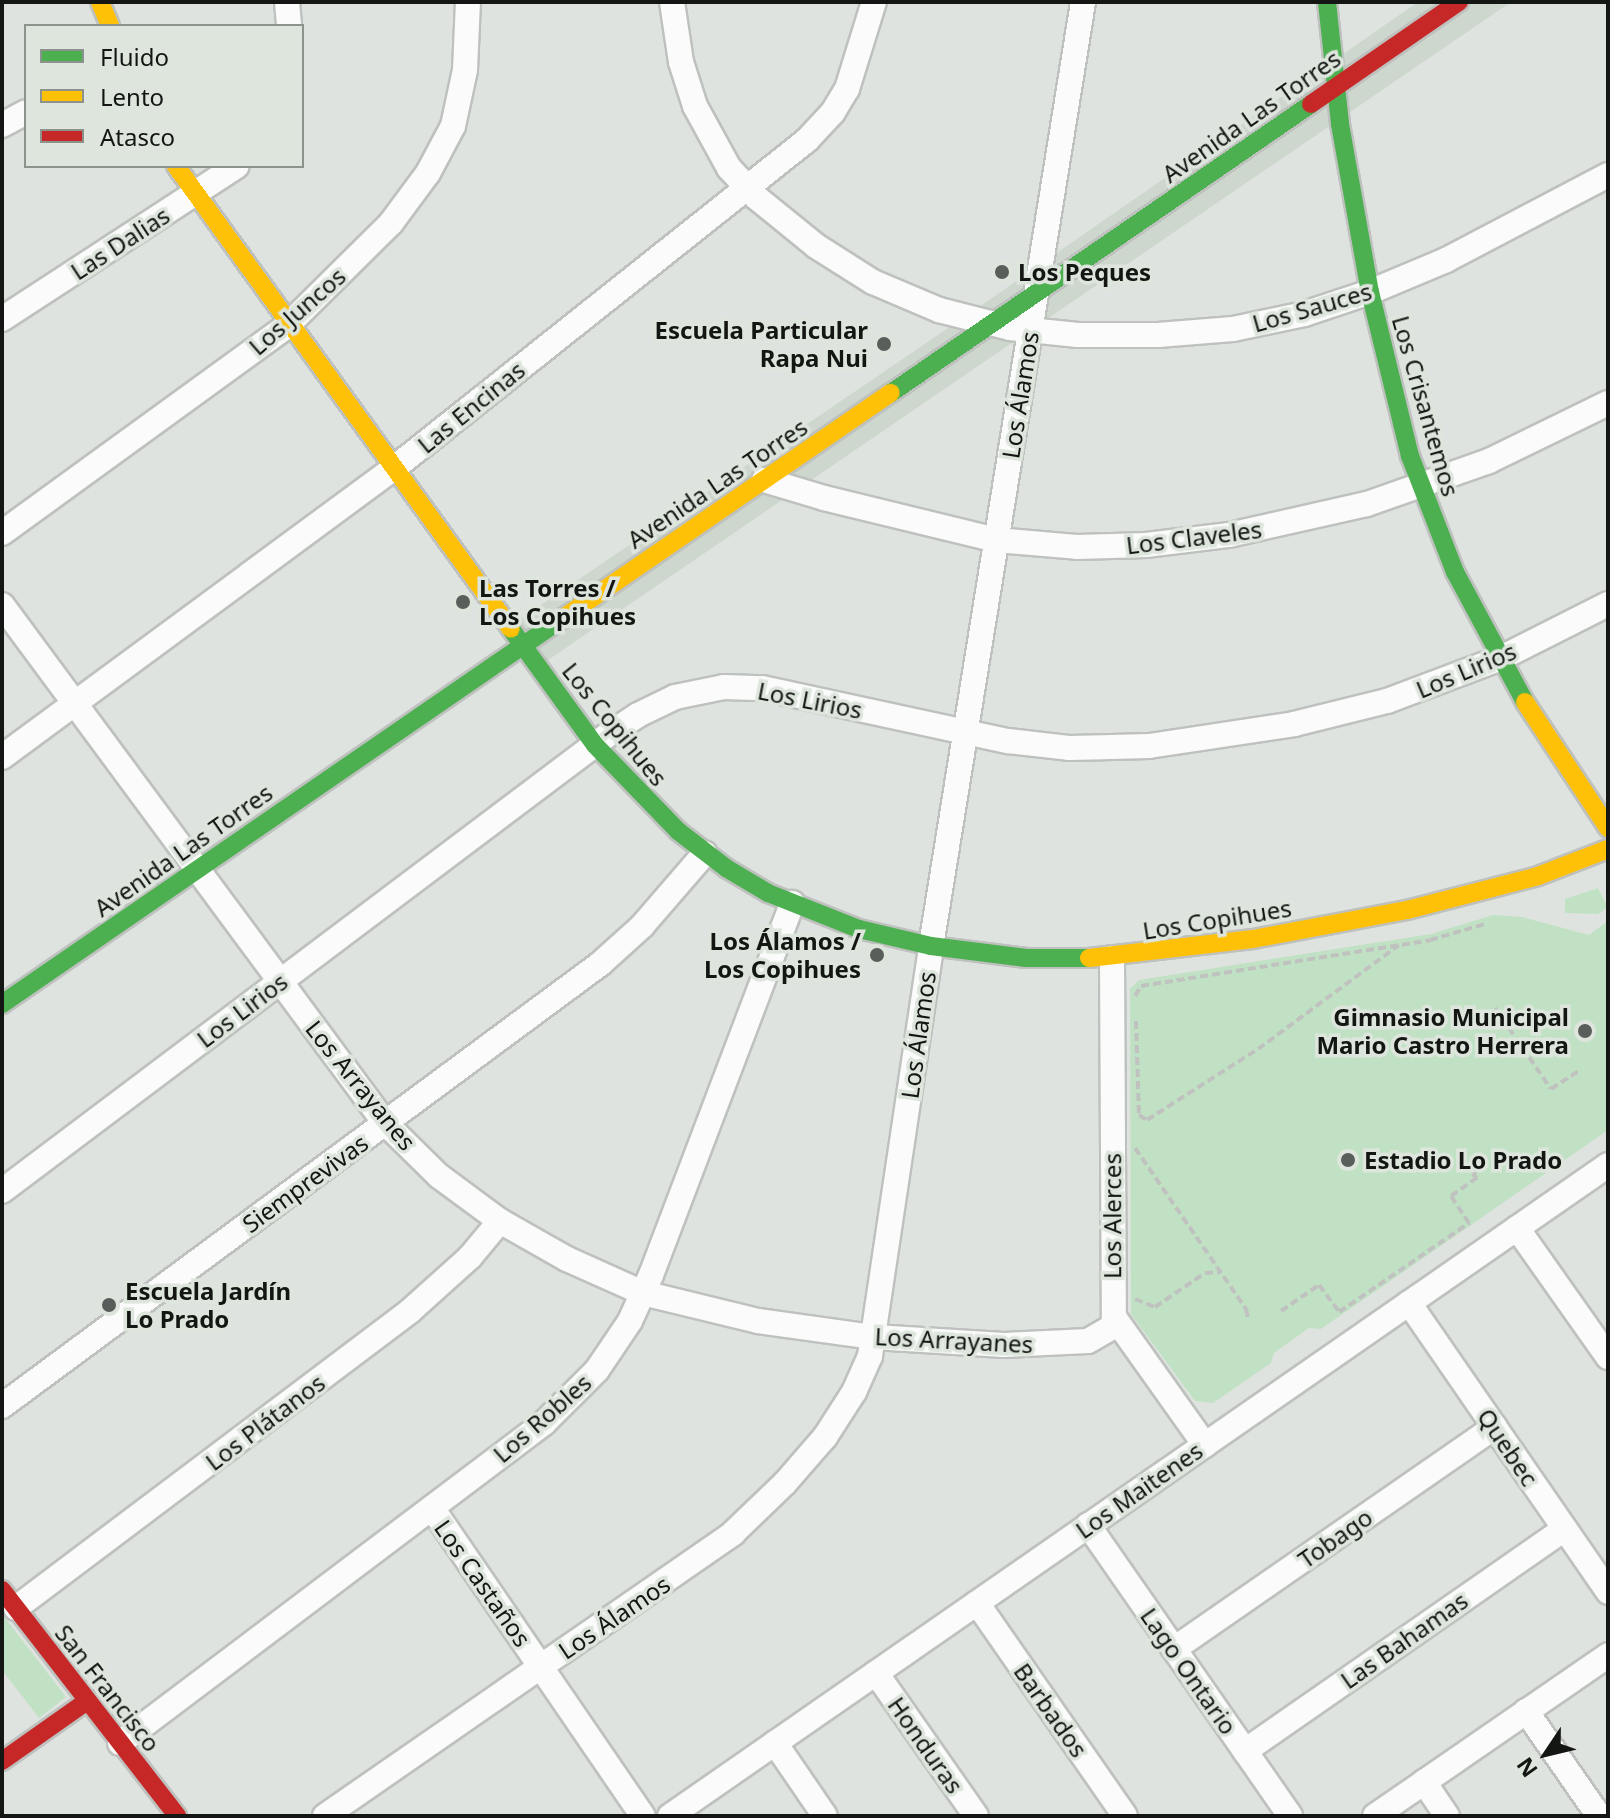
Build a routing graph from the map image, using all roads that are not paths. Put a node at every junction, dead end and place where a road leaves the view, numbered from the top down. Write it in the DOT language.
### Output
graph roads {
  1 [pos="100,2"];
  2 [pos="287,2"];
  3 [pos="468,2"];
  4 [pos="672,2"];
  5 [pos="874,2"];
  6 [pos="1083,2"];
  7 [pos="1327,2"];
  8 [pos="1459,2"];
  9 [pos="109,24"];
  10 [pos="289,24"];
  11 [pos="1336,87"];
  12 [pos="24,113"];
  13 [pos="2,125"];
  14 [pos="177,168"];
  15 [pos="234,168"];
  16 [pos="1608,175"];
  17 [pos="746,188"];
  18 [pos="194,196"];
  19 [pos="1037,292"];
  20 [pos="1370,292"];
  21 [pos="2,319"];
  22 [pos="991,324"];
  23 [pos="288,325"];
  24 [pos="1030,331"];
  25 [pos="1608,403"];
  26 [pos="393,469"];
  27 [pos="764,480"];
  28 [pos="1421,487"];
  29 [pos="2,533"];
  30 [pos="996,540"];
  31 [pos="1608,604"];
  32 [pos="2,605"];
  33 [pos="522,646"];
  34 [pos="1499,659"];
  35 [pos="75,704"];
  36 [pos="965,734"];
  37 [pos="595,745"];
  38 [pos="2,757"];
  39 [pos="1608,828"];
  40 [pos="1608,849"];
  41 [pos="705,853"];
  42 [pos="197,870"];
  43 [pos="792,903"];
  44 [pos="931,946"];
  45 [pos="1112,958"];
  46 [pos="280,981"];
  47 [pos="2,1004"];
  48 [pos="385,1123"];
  49 [pos="1608,1165"];
  50 [pos="2,1191"];
  51 [pos="500,1221"];
  52 [pos="1517,1228"];
  53 [pos="643,1293"];
  54 [pos="1409,1303"];
  55 [pos="1117,1324"];
  56 [pos="874,1337"];
  57 [pos="1608,1357"];
  58 [pos="2,1406"];
  59 [pos="1495,1427"];
  60 [pos="1205,1445"];
  61 [pos="432,1508"];
  62 [pos="1088,1525"];
  63 [pos="1564,1529"];
  64 [pos="1608,1592"];
  65 [pos="6,1596"];
  66 [pos="977,1603"];
  67 [pos="1174,1649"];
  68 [pos="1608,1655"];
  69 [pos="541,1667"];
  70 [pos="876,1673"];
  71 [pos="87,1701"];
  72 [pos="1526,1711"];
  73 [pos="120,1743"];
  74 [pos="775,1743"];
  75 [pos="1245,1751"];
  76 [pos="2,1761"];
  77 [pos="1424,1782"];
  78 [pos="177,1816"];
  79 [pos="325,1816"];
  80 [pos="643,1816"];
  81 [pos="670,1816"];
  82 [pos="825,1816"];
  83 [pos="976,1816"];
  84 [pos="1125,1816"];
  85 [pos="1290,1816"];
  86 [pos="1375,1816"];
  87 [pos="1447,1816"];
  88 [pos="1599,1816"];
  1 -- 9 [label="street"];
  2 -- 10 [label="street"];
  3 -- 23 [label="street, Los Juncos"];
  4 -- 17 [label="street, Los Sauces"];
  5 -- 17 [label="street, Las Encinas"];
  6 -- 19 [label="street, Los Álamos"];
  7 -- 11 [label="street, Los Crisantemos"];
  8 -- 11 [label="street, Avenida Las Torres"];
  11 -- 19 [label="street, Avenida Las Torres"];
  11 -- 20 [label="street, Los Crisantemos"];
  12 -- 13 [label="street"];
  14 -- 18 [label="street, Los Copihues"];
  15 -- 18 [label="street, Las Dalias"];
  16 -- 20 [label="street, Los Sauces"];
  17 -- 22 [label="street, Los Sauces"];
  17 -- 26 [label="street, Las Encinas"];
  18 -- 21 [label="street, Las Dalias"];
  18 -- 23 [label="street, Los Copihues"];
  19 -- 22 [label="street, Avenida Las Torres"];
  19 -- 24 [label="street, Los Álamos"];
  20 -- 24 [label="street, Los Sauces"];
  20 -- 28 [label="street, Los Crisantemos"];
  22 -- 24 [label="street, Los Sauces"];
  22 -- 27 [label="street, Avenida Las Torres"];
  23 -- 26 [label="street, Los Copihues"];
  23 -- 29 [label="street, Los Juncos"];
  24 -- 30 [label="street, Los Álamos"];
  25 -- 28 [label="street, Los Claveles"];
  26 -- 33 [label="street, Los Copihues"];
  26 -- 35 [label="street, Las Encinas"];
  27 -- 30 [label="street, Los Claveles"];
  27 -- 33 [label="street, Avenida Las Torres"];
  28 -- 30 [label="street, Los Claveles"];
  28 -- 34 [label="street, Los Crisantemos"];
  30 -- 36 [label="street, Los Álamos"];
  31 -- 34 [label="street, Los Lirios"];
  32 -- 35 [label="street, Los Arrayanes"];
  33 -- 37 [label="street, Los Copihues"];
  33 -- 42 [label="street, Avenida Las Torres"];
  34 -- 36 [label="street, Los Lirios"];
  34 -- 39 [label="street, Los Crisantemos"];
  35 -- 38 [label="street, Las Encinas"];
  35 -- 42 [label="street, Los Arrayanes"];
  36 -- 37 [label="street, Los Lirios"];
  36 -- 44 [label="street, Los Álamos"];
  37 -- 41 [label="street, Los Copihues"];
  37 -- 46 [label="street, Los Lirios"];
  40 -- 45 [label="street, Los Copihues"];
  41 -- 43 [label="street, Los Copihues"];
  41 -- 48 [label="street, Siemprevivas"];
  42 -- 46 [label="street, Los Arrayanes"];
  42 -- 47 [label="street, Avenida Las Torres"];
  43 -- 44 [label="street, Los Copihues"];
  43 -- 53 [label="street, Los Robles"];
  44 -- 45 [label="street, Los Copihues"];
  44 -- 56 [label="street, Los Álamos"];
  45 -- 55 [label="street, Los Alerces"];
  46 -- 48 [label="street, Los Arrayanes"];
  46 -- 50 [label="street, Los Lirios"];
  48 -- 51 [label="street, Los Arrayanes"];
  48 -- 58 [label="street, Siemprevivas"];
  49 -- 52 [label="street, Los Maitenes"];
  51 -- 53 [label="street, Los Arrayanes"];
  51 -- 65 [label="street, Los Plátanos"];
  52 -- 54 [label="street, Los Maitenes"];
  52 -- 57 [label="street"];
  53 -- 56 [label="street, Los Arrayanes"];
  53 -- 61 [label="street, Los Robles"];
  54 -- 59 [label="street, Quebec"];
  54 -- 60 [label="street, Los Maitenes"];
  55 -- 56 [label="street, Los Arrayanes"];
  55 -- 60 [label="street"];
  56 -- 69 [label="street, Los Álamos"];
  59 -- 63 [label="street, Quebec"];
  59 -- 67 [label="street, Tobago"];
  60 -- 62 [label="street, Los Maitenes"];
  61 -- 69 [label="street, Los Castaños"];
  61 -- 73 [label="street, Los Robles"];
  62 -- 66 [label="street, Los Maitenes"];
  62 -- 67 [label="street, Lago Ontario"];
  63 -- 64 [label="street, Quebec"];
  63 -- 75 [label="street, Las Bahamas"];
  65 -- 71 [label="street, San Francisco"];
  66 -- 70 [label="street, Los Maitenes"];
  66 -- 84 [label="street, Barbados"];
  67 -- 75 [label="street, Lago Ontario"];
  68 -- 72 [label="street"];
  69 -- 79 [label="street, Los Álamos"];
  69 -- 80 [label="street, Los Castaños"];
  70 -- 74 [label="street, Los Maitenes"];
  70 -- 83 [label="street, Honduras"];
  71 -- 73 [label="street, San Francisco"];
  71 -- 76 [label="street"];
  72 -- 77 [label="street"];
  72 -- 88 [label="street"];
  73 -- 78 [label="street, San Francisco"];
  74 -- 81 [label="street, Los Maitenes"];
  74 -- 82 [label="street"];
  75 -- 85 [label="street, Lago Ontario"];
  77 -- 86 [label="street"];
  77 -- 87 [label="street"];
}
